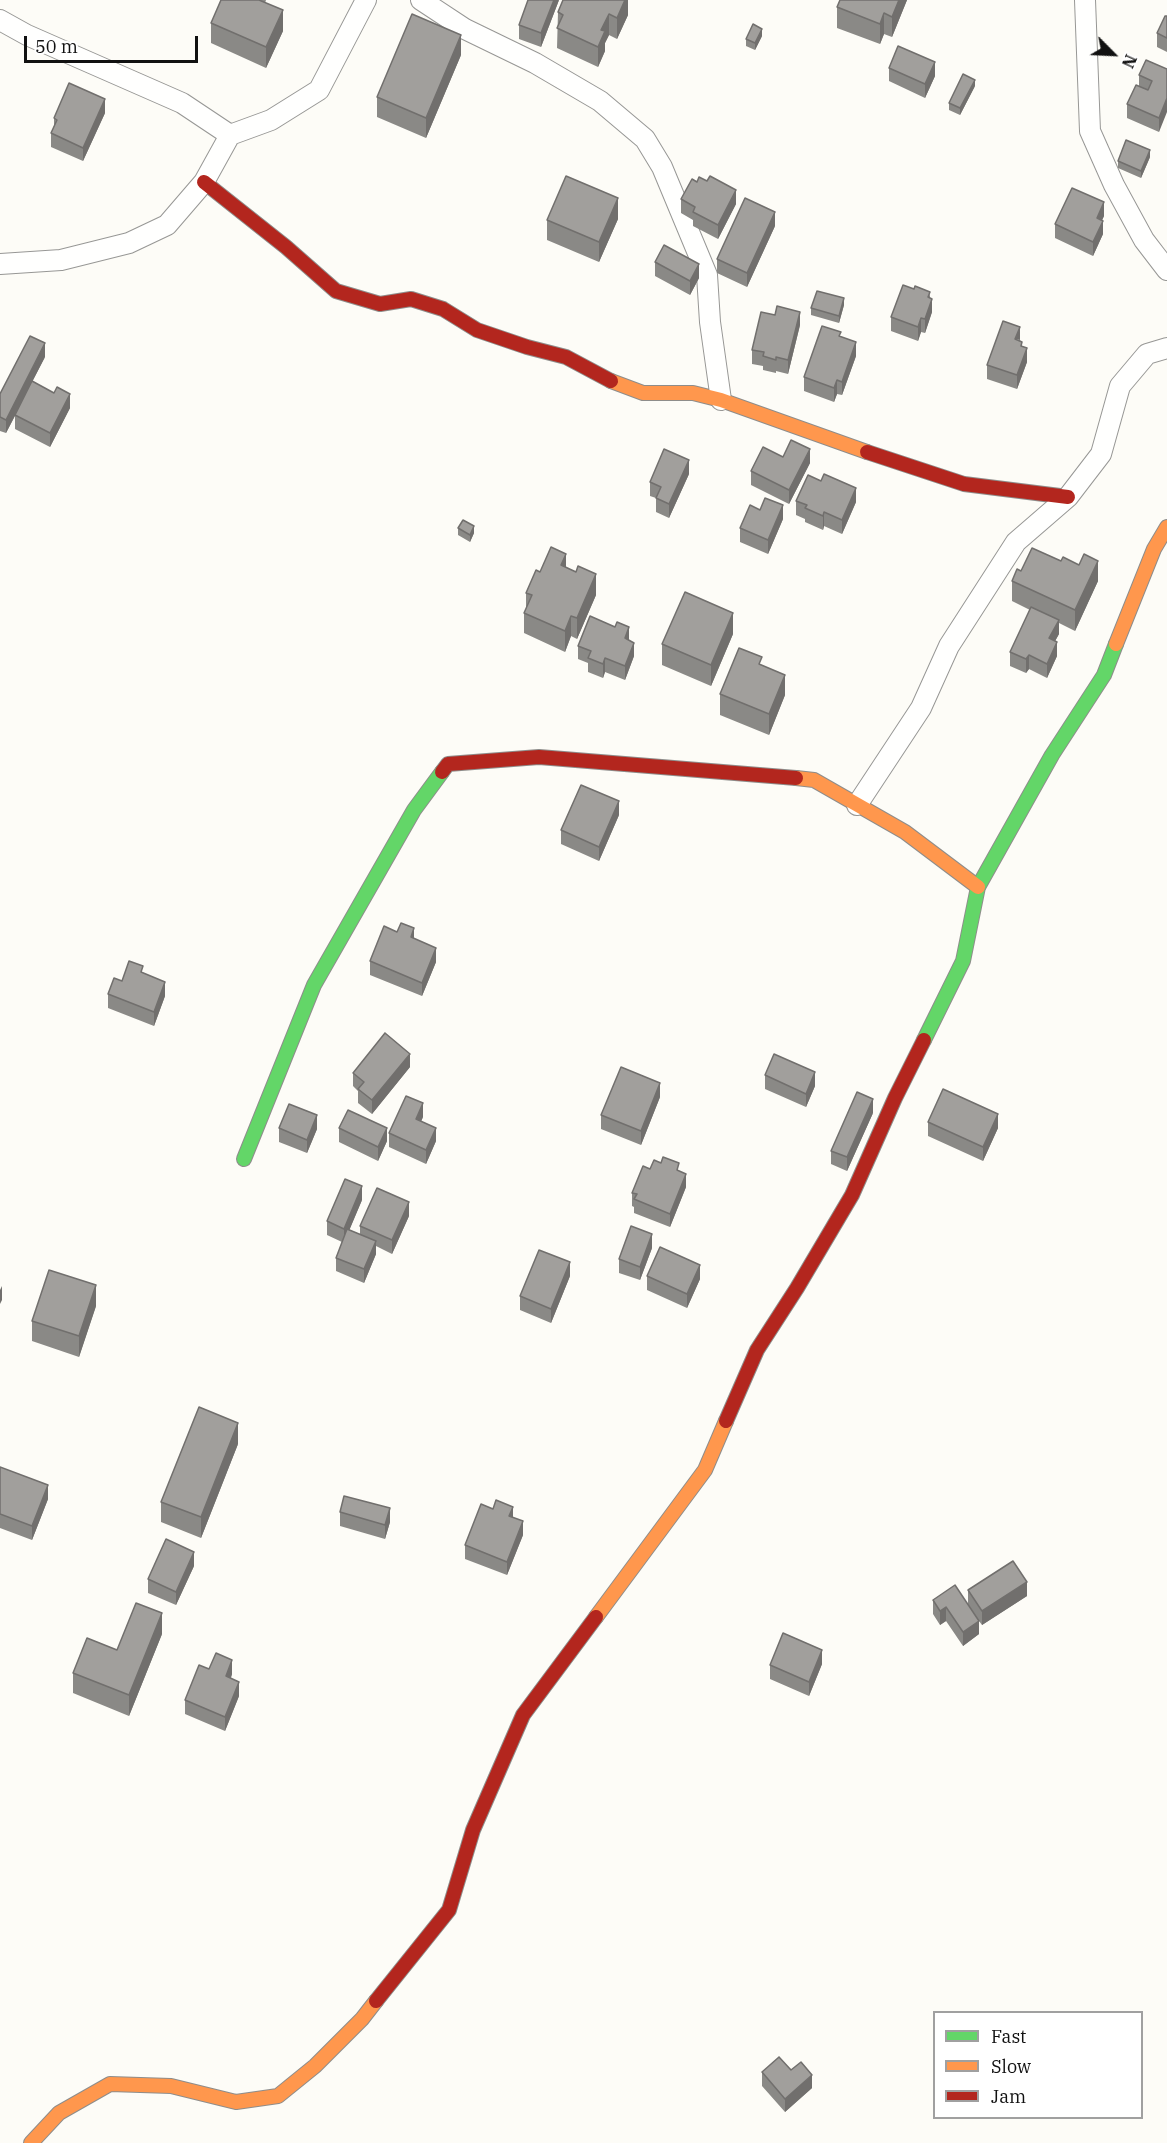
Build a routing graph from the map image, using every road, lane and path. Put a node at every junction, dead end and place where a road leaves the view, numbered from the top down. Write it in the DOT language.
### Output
graph roads {
  1 [pos="366,0"];
  2 [pos="421,0"];
  3 [pos="1085,0"];
  4 [pos="0,21"];
  5 [pos="230,135"];
  6 [pos="204,182"];
  7 [pos="0,264"];
  8 [pos="1167,270"];
  9 [pos="1167,348"];
  10 [pos="721,400"];
  11 [pos="1068,497"];
  12 [pos="1167,527"];
  13 [pos="857,805"];
  14 [pos="978,887"];
  15 [pos="244,1159"];
  16 [pos="31,2143"];
  1 -- 5 [label="street"];
  2 -- 10 [label="street"];
  3 -- 8 [label="street"];
  4 -- 5 [label="street"];
  5 -- 6 [label="street"];
  6 -- 7 [label="street"];
  6 -- 10 [label="street"];
  9 -- 11 [label="street"];
  10 -- 11 [label="street"];
  11 -- 13 [label="street"];
  12 -- 14 [label="street"];
  13 -- 14 [label="street"];
  13 -- 15 [label="street"];
  14 -- 16 [label="street"];
}
